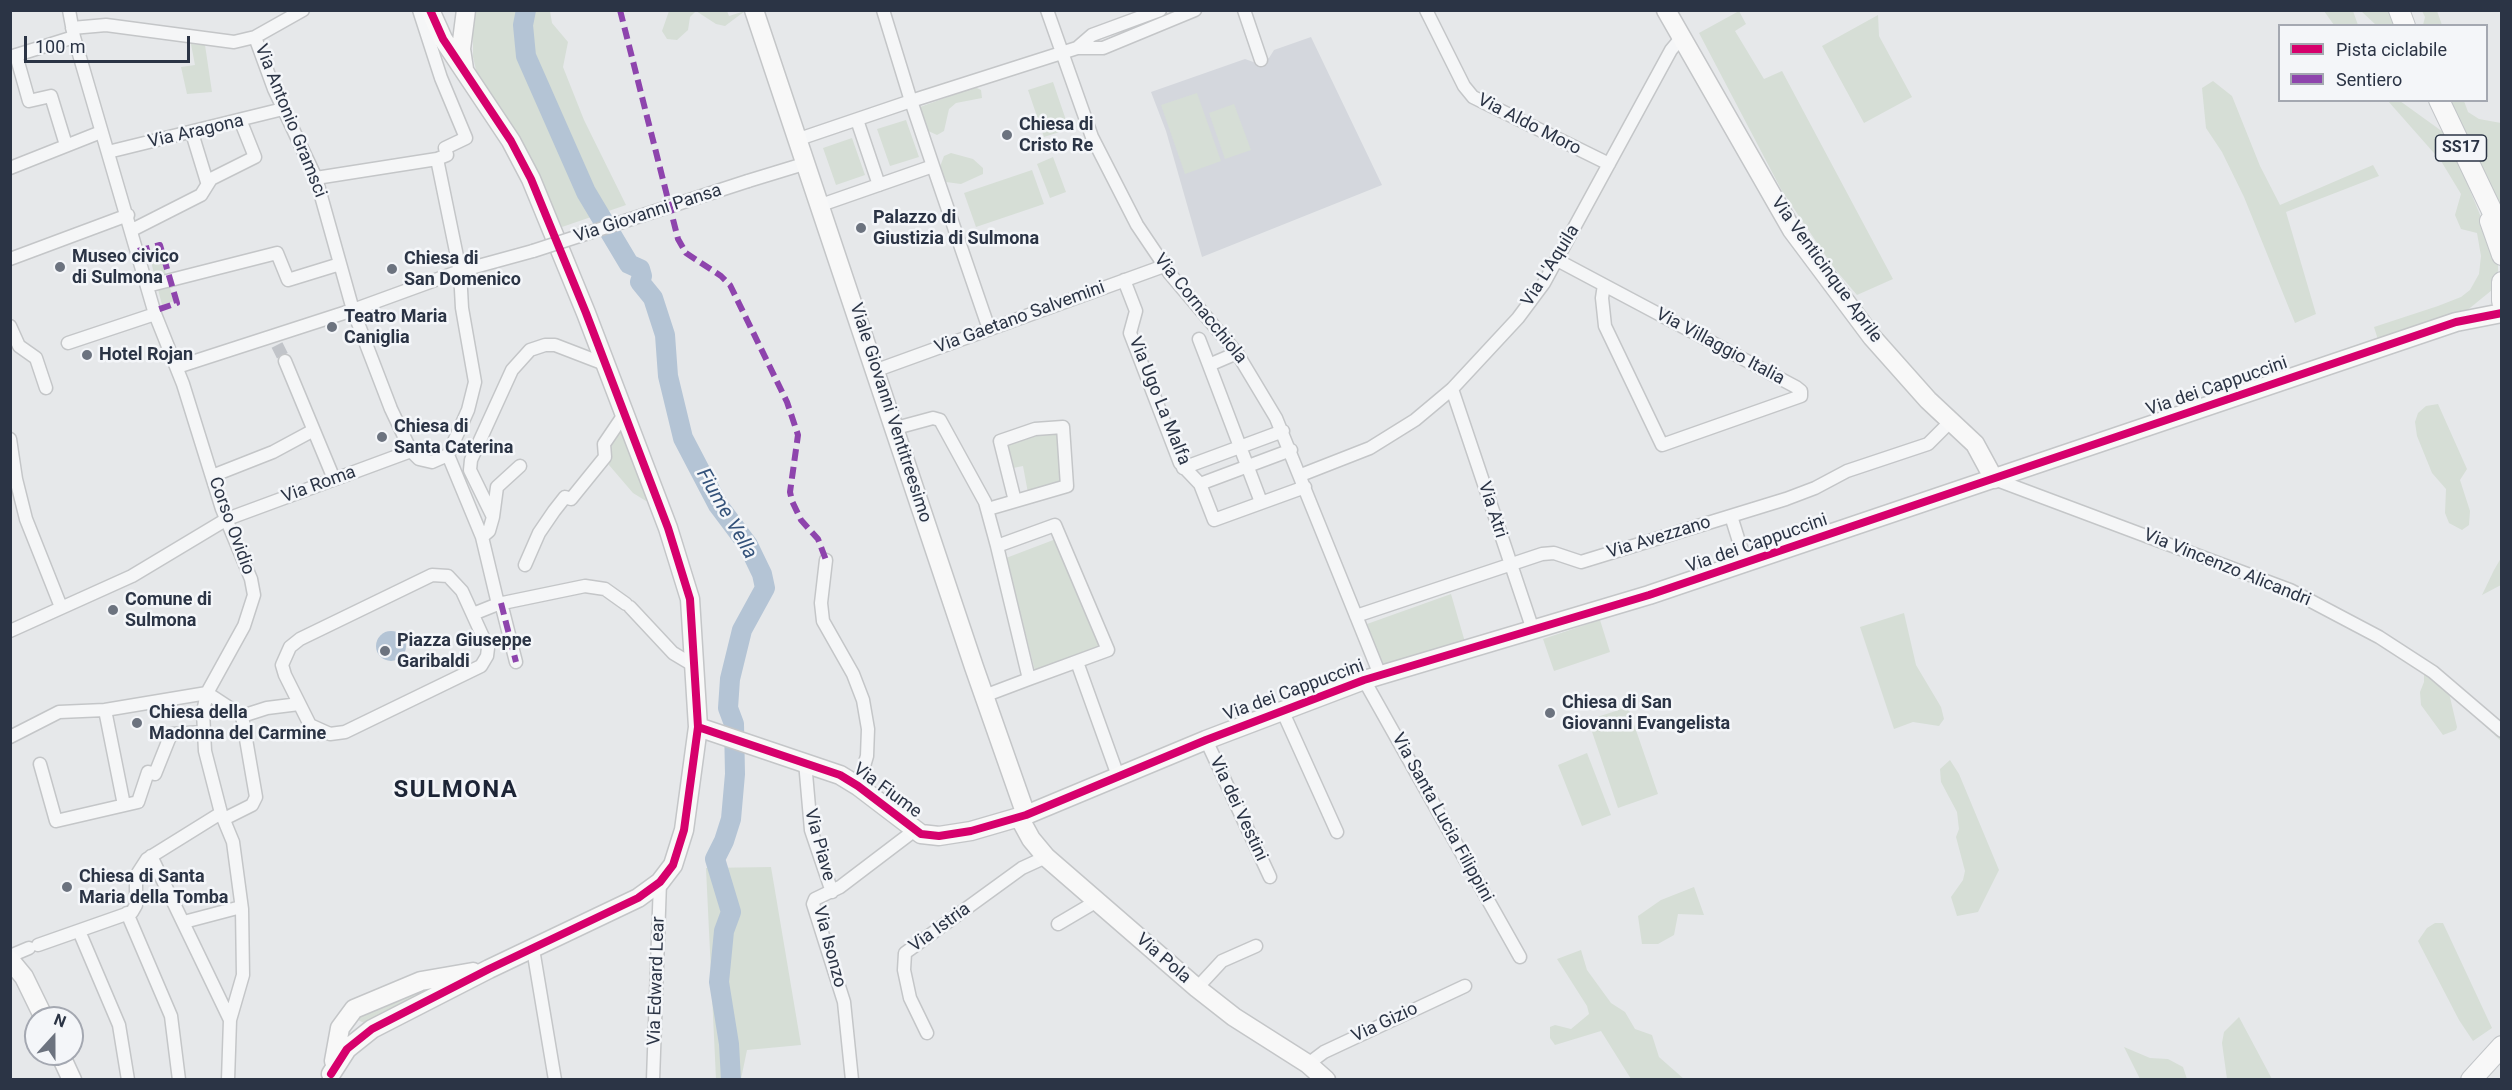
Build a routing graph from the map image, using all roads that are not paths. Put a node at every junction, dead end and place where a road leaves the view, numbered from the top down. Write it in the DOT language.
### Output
graph roads {
  1 [pos="69,10"];
  2 [pos="303,10"];
  3 [pos="419,10"];
  4 [pos="430,10"];
  5 [pos="754,10"];
  6 [pos="883,10"];
  7 [pos="1047,10"];
  8 [pos="1160,10"];
  9 [pos="1195,10"];
  10 [pos="1244,10"];
  11 [pos="1426,10"];
  12 [pos="1666,10"];
  13 [pos="2399,10"];
  14 [pos="465,12"];
  15 [pos="2405,24"];
  16 [pos="73,33"];
  17 [pos="255,37"];
  18 [pos="1681,38"];
  19 [pos="437,42"];
  20 [pos="1077,48"];
  21 [pos="1062,52"];
  22 [pos="13,56"];
  23 [pos="1261,60"];
  24 [pos="465,71"];
  25 [pos="911,102"];
  26 [pos="2440,102"];
  27 [pos="283,110"];
  28 [pos="856,120"];
  29 [pos="241,122"];
  30 [pos="101,132"];
  31 [pos="192,133"];
  32 [pos="799,139"];
  33 [pos="66,145"];
  34 [pos="108,152"];
  35 [pos="437,159"];
  36 [pos="807,163"];
  37 [pos="1609,164"];
  38 [pos="933,166"];
  39 [pos="10,168"];
  40 [pos="316,178"];
  41 [pos="207,182"];
  42 [pos="879,185"];
  43 [pos="2482,195"];
  44 [pos="821,204"];
  45 [pos="128,215"];
  46 [pos="132,230"];
  47 [pos="2502,232"];
  48 [pos="2502,255"];
  49 [pos="10,260"];
  50 [pos="1557,260"];
  51 [pos="340,264"];
  52 [pos="1164,266"];
  53 [pos="460,271"];
  54 [pos="1124,280"];
  55 [pos="1604,285"];
  56 [pos="147,286"];
  57 [pos="2501,291"];
  58 [pos="353,310"];
  59 [pos="2502,313"];
  60 [pos="154,314"];
  61 [pos="2456,322"];
  62 [pos="10,326"];
  63 [pos="990,329"];
  64 [pos="1199,339"];
  65 [pos="68,343"];
  66 [pos="1237,353"];
  67 [pos="285,362"];
  68 [pos="606,365"];
  69 [pos="1209,365"];
  70 [pos="177,367"];
  71 [pos="877,370"];
  72 [pos="46,388"];
  73 [pos="1452,389"];
  74 [pos="625,413"];
  75 [pos="1950,422"];
  76 [pos="896,428"];
  77 [pos="312,431"];
  78 [pos="1283,431"];
  79 [pos="10,439"];
  80 [pos="1240,447"];
  81 [pos="1291,450"];
  82 [pos="411,451"];
  83 [pos="448,456"];
  84 [pos="520,466"];
  85 [pos="1248,466"];
  86 [pos="1183,468"];
  87 [pos="212,476"];
  88 [pos="334,479"];
  89 [pos="1994,479"];
  90 [pos="1303,481"];
  91 [pos="1200,484"];
  92 [pos="1015,501"];
  93 [pos="1261,502"];
  94 [pos="988,509"];
  95 [pos="1731,516"];
  96 [pos="493,517"];
  97 [pos="227,519"];
  98 [pos="482,537"];
  99 [pos="997,546"];
  100 [pos="826,560"];
  101 [pos="1746,564"];
  102 [pos="525,565"];
  103 [pos="1511,565"];
  104 [pos="500,603"];
  105 [pos="61,607"];
  106 [pos="474,614"];
  107 [pos="1356,616"];
  108 [pos="1533,630"];
  109 [pos="10,631"];
  110 [pos="516,662"];
  111 [pos="1077,662"];
  112 [pos="696,663"];
  113 [pos="1372,678"];
  114 [pos="1029,679"];
  115 [pos="207,693"];
  116 [pos="984,696"];
  117 [pos="299,704"];
  118 [pos="105,710"];
  119 [pos="1282,710"];
  120 [pos="242,716"];
  121 [pos="698,728"];
  122 [pos="2502,731"];
  123 [pos="203,732"];
  124 [pos="10,737"];
  125 [pos="1206,740"];
  126 [pos="805,762"];
  127 [pos="40,764"];
  128 [pos="1118,776"];
  129 [pos="858,786"];
  130 [pos="124,805"];
  131 [pos="222,816"];
  132 [pos="1023,816"];
  133 [pos="915,830"];
  134 [pos="1336,832"];
  135 [pos="151,856"];
  136 [pos="1046,857"];
  137 [pos="1270,877"];
  138 [pos="660,882"];
  139 [pos="832,892"];
  140 [pos="1097,901"];
  141 [pos="242,907"];
  142 [pos="129,913"];
  143 [pos="184,922"];
  144 [pos="1058,924"];
  145 [pos="79,931"];
  146 [pos="1256,946"];
  147 [pos="533,949"];
  148 [pos="1520,957"];
  149 [pos="10,958"];
  150 [pos="448,983"];
  151 [pos="1465,986"];
  152 [pos="1197,988"];
  153 [pos="38,1006"];
  154 [pos="354,1010"];
  155 [pos="230,1020"];
  156 [pos="372,1029"];
  157 [pos="927,1033"];
  158 [pos="2502,1046"];
  159 [pos="1308,1064"];
  160 [pos="66,1066"];
  161 [pos="331,1077"];
  162 [pos="72,1080"];
  163 [pos="128,1080"];
  164 [pos="179,1080"];
  165 [pos="228,1080"];
  166 [pos="555,1080"];
  167 [pos="653,1080"];
  168 [pos="852,1080"];
  169 [pos="1326,1080"];
  170 [pos="2471,1080"];
  1 -- 16 [label="street, Corso Ovidio"];
  2 -- 17 [label="street"];
  3 -- 19 [label="street"];
  4 -- 19 [label="street"];
  5 -- 32 [label="street, Viale Giovanni Ventitreesimo"];
  6 -- 25 [label="street"];
  7 -- 21 [label="street, Via Cornacchiola"];
  8 -- 20 [label="street"];
  9 -- 20 [label="street"];
  10 -- 23 [label="street"];
  11 -- 37 [label="street, Via Aldo Moro"];
  12 -- 18 [label="street, Via Venticinque Aprile"];
  13 -- 15 [label="main road"];
  14 -- 19 [label="street"];
  14 -- 24 [label="street"];
  16 -- 17 [label="street"];
  16 -- 22 [label="street"];
  16 -- 30 [label="street, Corso Ovidio"];
  17 -- 27 [label="street, Via Antonio Gramsci"];
  18 -- 37 [label="street, Via L'Aquila"];
  18 -- 75 [label="street, Via Venticinque Aprile"];
  19 -- 24 [label="street"];
  19 -- 35 [label="street"];
  20 -- 21 [label="street"];
  21 -- 25 [label="street"];
  21 -- 52 [label="street, Via Cornacchiola"];
  22 -- 33 [label="street"];
  24 -- 68 [label="street"];
  25 -- 28 [label="street"];
  25 -- 38 [label="street"];
  26 -- 43 [label="main road, SS17"];
  27 -- 29 [label="street, Via Aragona"];
  27 -- 40 [label="street, Via Antonio Gramsci"];
  28 -- 32 [label="street"];
  28 -- 42 [label="street"];
  29 -- 31 [label="street, Via Aragona"];
  29 -- 41 [label="street"];
  30 -- 33 [label="street"];
  30 -- 34 [label="street, Corso Ovidio"];
  31 -- 34 [label="street, Via Aragona"];
  31 -- 41 [label="street"];
  32 -- 36 [label="street, Viale Giovanni Ventitreesimo"];
  33 -- 39 [label="street"];
  34 -- 45 [label="street, Corso Ovidio"];
  35 -- 40 [label="street"];
  35 -- 53 [label="street"];
  36 -- 44 [label="street, Viale Giovanni Ventitreesimo"];
  36 -- 53 [label="street, Via Giovanni Pansa, bridge"];
  37 -- 50 [label="street, Via L'Aquila"];
  38 -- 42 [label="street"];
  38 -- 63 [label="street"];
  40 -- 51 [label="street, Via Antonio Gramsci"];
  41 -- 46 [label="street"];
  42 -- 44 [label="street"];
  43 -- 47 [label="main road, SS17"];
  43 -- 48 [label="main road, SS17"];
  44 -- 71 [label="street, Viale Giovanni Ventitreesimo"];
  45 -- 46 [label="street, Corso Ovidio"];
  45 -- 49 [label="street"];
  46 -- 56 [label="street, Corso Ovidio"];
  50 -- 55 [label="street, Via Villaggio Italia"];
  50 -- 73 [label="street, Via L'Aquila"];
  51 -- 56 [label="street"];
  51 -- 58 [label="street, Via Antonio Gramsci"];
  52 -- 54 [label="street, Via Gaetano Salvemini"];
  52 -- 66 [label="street, Via Cornacchiola"];
  53 -- 58 [label="street, Via Giovanni Pansa"];
  53 -- 83 [label="street"];
  54 -- 63 [label="street, Via Gaetano Salvemini"];
  54 -- 86 [label="street, Via Ugo La Malfa"];
  55 -- 55 [label="street, Via Villaggio Italia"];
  56 -- 60 [label="street, Corso Ovidio"];
  57 -- 61 [label="street, Via dei Cappuccini"];
  58 -- 70 [label="street, Via Giovanni Pansa"];
  58 -- 82 [label="street, Via Antonio Gramsci"];
  59 -- 61 [label="street, Via dei Cappuccini"];
  60 -- 65 [label="street"];
  60 -- 70 [label="street, Corso Ovidio"];
  61 -- 89 [label="street, Via dei Cappuccini"];
  62 -- 72 [label="street"];
  63 -- 71 [label="street, Via Gaetano Salvemini"];
  64 -- 69 [label="street"];
  66 -- 69 [label="street"];
  66 -- 78 [label="street, Via Cornacchiola"];
  67 -- 77 [label="street"];
  68 -- 74 [label="street"];
  68 -- 96 [label="street"];
  69 -- 80 [label="street"];
  70 -- 87 [label="street, Corso Ovidio"];
  71 -- 76 [label="street, Viale Giovanni Ventitreesimo"];
  73 -- 90 [label="street, Via L'Aquila"];
  73 -- 103 [label="street, Via Atri"];
  74 -- 102 [label="street"];
  74 -- 112 [label="street"];
  75 -- 89 [label="street, Via Venticinque Aprile"];
  75 -- 95 [label="street, Via Avezzano"];
  76 -- 94 [label="street"];
  76 -- 116 [label="street, Viale Giovanni Ventitreesimo"];
  77 -- 87 [label="street"];
  77 -- 88 [label="street"];
  78 -- 80 [label="street"];
  78 -- 81 [label="street, Via Cornacchiola"];
  79 -- 105 [label="street"];
  80 -- 85 [label="street"];
  80 -- 86 [label="street"];
  81 -- 85 [label="street"];
  81 -- 90 [label="street, Via Cornacchiola"];
  82 -- 83 [label="street"];
  82 -- 88 [label="street, Via Roma"];
  83 -- 98 [label="street"];
  84 -- 96 [label="street"];
  85 -- 91 [label="street"];
  85 -- 93 [label="street"];
  86 -- 91 [label="street, Via Ugo La Malfa"];
  87 -- 97 [label="street, Corso Ovidio"];
  88 -- 97 [label="street, Via Roma"];
  89 -- 101 [label="street, Via dei Cappuccini"];
  89 -- 122 [label="street, Via Vincenzo Alicandri"];
  90 -- 93 [label="street, Via L'Aquila"];
  90 -- 107 [label="street, Via Cornacchiola"];
  91 -- 93 [label="street, Via L'Aquila"];
  92 -- 92 [label="street"];
  92 -- 94 [label="street"];
  94 -- 99 [label="street"];
  95 -- 101 [label="street"];
  95 -- 103 [label="street, Via Avezzano"];
  96 -- 98 [label="street"];
  97 -- 105 [label="street, Via Roma"];
  97 -- 115 [label="street, Corso Ovidio"];
  98 -- 104 [label="street"];
  99 -- 111 [label="street"];
  99 -- 114 [label="street"];
  100 -- 129 [label="street"];
  101 -- 108 [label="street, Via dei Cappuccini"];
  103 -- 107 [label="street, Via Avezzano"];
  103 -- 108 [label="street, Via Atri"];
  104 -- 106 [label="street"];
  104 -- 110 [label="street"];
  104 -- 112 [label="street"];
  105 -- 109 [label="street, Via Roma"];
  106 -- 117 [label="street"];
  106 -- 117 [label="street"];
  107 -- 113 [label="street, Via Cornacchiola"];
  108 -- 113 [label="street, Via dei Cappuccini"];
  111 -- 114 [label="street"];
  111 -- 128 [label="street"];
  112 -- 121 [label="street"];
  113 -- 119 [label="street, Via dei Cappuccini"];
  113 -- 148 [label="street, Via Santa Lucia Filippini"];
  114 -- 116 [label="street"];
  115 -- 118 [label="street"];
  115 -- 120 [label="street"];
  115 -- 123 [label="street, Corso Ovidio"];
  116 -- 132 [label="street, Viale Giovanni Ventitreesimo"];
  117 -- 120 [label="street"];
  118 -- 124 [label="street"];
  118 -- 130 [label="street"];
  119 -- 125 [label="street, Via dei Cappuccini"];
  119 -- 134 [label="street"];
  120 -- 131 [label="street"];
  121 -- 126 [label="street, Via Fiume"];
  121 -- 138 [label="street"];
  123 -- 130 [label="street"];
  123 -- 131 [label="street, Corso Ovidio"];
  125 -- 128 [label="street, Via dei Cappuccini"];
  125 -- 137 [label="street, Via dei Vestini"];
  126 -- 129 [label="street, Via Fiume"];
  126 -- 139 [label="street, Via Piave"];
  127 -- 130 [label="street"];
  128 -- 132 [label="street, Via dei Cappuccini"];
  129 -- 133 [label="street, Via Fiume"];
  131 -- 135 [label="street"];
  131 -- 141 [label="street, Corso Ovidio"];
  132 -- 133 [label="street, Via Fiume"];
  132 -- 136 [label="street, Via Pola"];
  133 -- 139 [label="street, Via Isonzo"];
  135 -- 142 [label="street"];
  135 -- 143 [label="street"];
  136 -- 140 [label="street, Via Pola"];
  136 -- 157 [label="street, Via Istria"];
  138 -- 147 [label="street"];
  138 -- 167 [label="street, Via Edward Lear"];
  139 -- 168 [label="street, Via Isonzo"];
  140 -- 144 [label="street"];
  140 -- 152 [label="street, Via Pola"];
  141 -- 143 [label="street"];
  141 -- 155 [label="street, Corso Ovidio"];
  142 -- 145 [label="street"];
  142 -- 164 [label="street"];
  143 -- 155 [label="street"];
  145 -- 149 [label="street"];
  145 -- 163 [label="street"];
  146 -- 152 [label="street"];
  147 -- 150 [label="street"];
  147 -- 166 [label="street"];
  149 -- 153 [label="street"];
  150 -- 154 [label="street"];
  150 -- 156 [label="street"];
  151 -- 159 [label="street, Via Gizio"];
  152 -- 159 [label="street, Via Pola"];
  154 -- 156 [label="street"];
  154 -- 161 [label="street"];
  155 -- 165 [label="street, Corso Ovidio"];
  156 -- 161 [label="street"];
  158 -- 170 [label="main road"];
  159 -- 169 [label="street, Via Pola"];
  160 -- 162 [label="street"];
}
